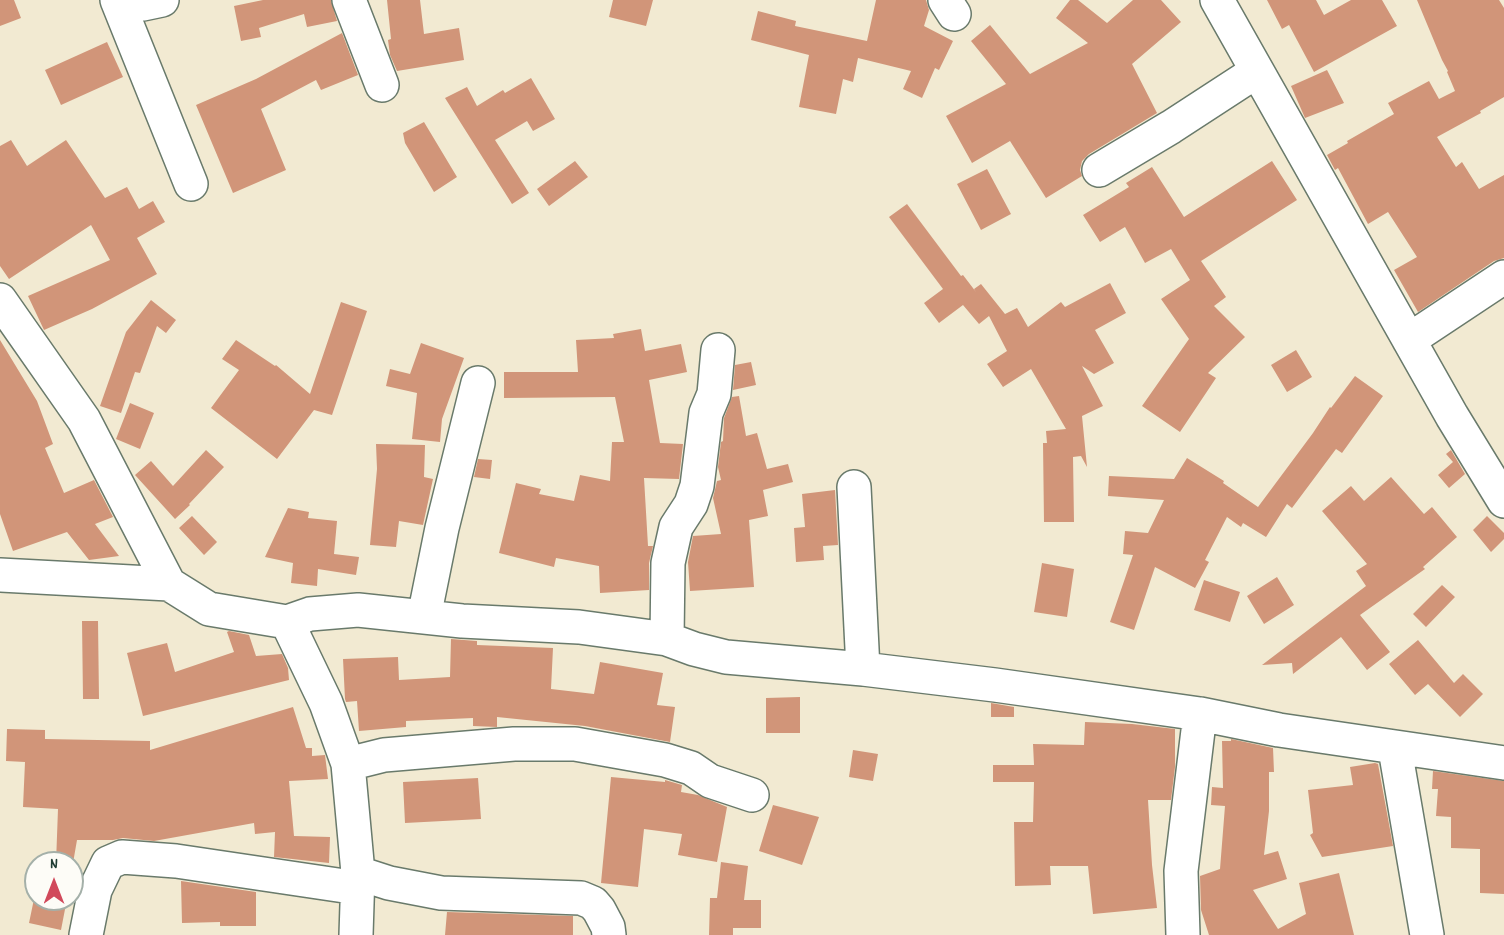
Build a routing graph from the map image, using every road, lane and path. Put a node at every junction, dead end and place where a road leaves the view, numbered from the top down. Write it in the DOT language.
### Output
graph roads {
  1 [pos="117,0"];
  2 [pos="125,0"];
  3 [pos="162,0"];
  4 [pos="349,0"];
  5 [pos="1217,0"];
  6 [pos="1257,71"];
  7 [pos="382,85"];
  8 [pos="1099,170"];
  9 [pos="191,184"];
  10 [pos="1504,277"];
  11 [pos="0,300"];
  12 [pos="1408,340"];
  13 [pos="718,350"];
  14 [pos="478,383"];
  15 [pos="854,487"];
  16 [pos="1504,501"];
  17 [pos="0,575"];
  18 [pos="169,584"];
  19 [pos="424,617"];
  20 [pos="287,622"];
  21 [pos="667,639"];
  22 [pos="862,669"];
  23 [pos="1200,714"];
  24 [pos="1395,749"];
  25 [pos="1504,763"];
  26 [pos="348,764"];
  27 [pos="752,795"];
  28 [pos="358,881"];
  29 [pos="86,935"];
  30 [pos="357,935"];
  31 [pos="609,935"];
  32 [pos="1183,935"];
  33 [pos="1427,935"];
  1 -- 9 [label="street"];
  2 -- 3 [label="street"];
  4 -- 7 [label="street"];
  5 -- 6 [label="street"];
  6 -- 8 [label="street"];
  6 -- 12 [label="street"];
  10 -- 12 [label="street"];
  11 -- 18 [label="street"];
  12 -- 16 [label="street"];
  13 -- 21 [label="street"];
  14 -- 19 [label="street"];
  15 -- 22 [label="street"];
  17 -- 18 [label="street"];
  18 -- 20 [label="street"];
  19 -- 20 [label="street"];
  19 -- 21 [label="street"];
  20 -- 26 [label="street"];
  21 -- 22 [label="street"];
  22 -- 23 [label="street"];
  23 -- 24 [label="street"];
  23 -- 32 [label="street"];
  24 -- 25 [label="street"];
  24 -- 33 [label="street"];
  26 -- 27 [label="street"];
  26 -- 28 [label="street"];
  28 -- 29 [label="street"];
  28 -- 30 [label="street"];
  28 -- 31 [label="street"];
}
